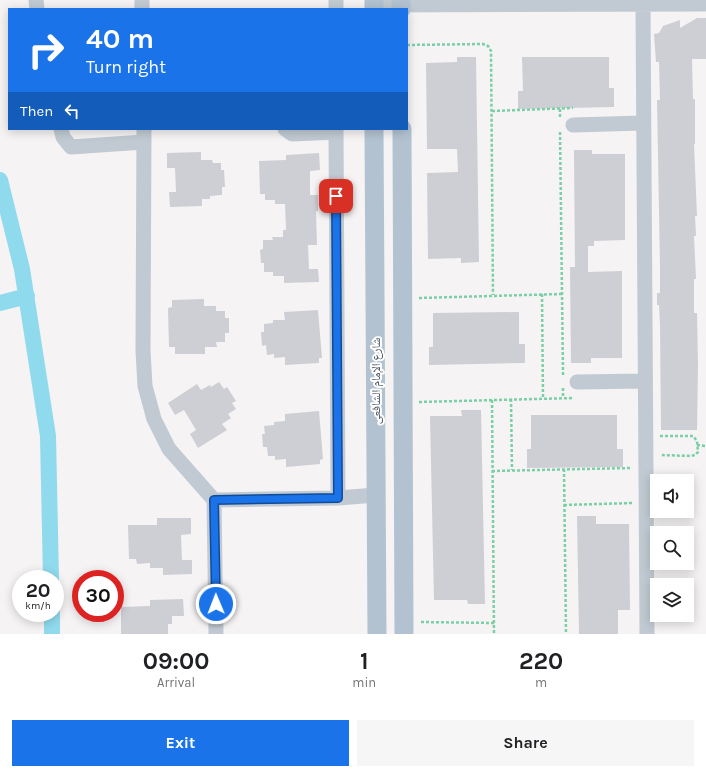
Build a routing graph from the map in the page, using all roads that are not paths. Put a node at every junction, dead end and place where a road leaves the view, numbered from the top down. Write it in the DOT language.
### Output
graph roads {
  1 [pos="642,4"];
  2 [pos="706,4"];
  3 [pos="374,5"];
  4 [pos="401,5"];
  5 [pos="564,123"];
  6 [pos="643,124"];
  7 [pos="61,130"];
  8 [pos="286,130"];
  9 [pos="336,130"];
  10 [pos="374,130"];
  11 [pos="402,130"];
  12 [pos="144,136"];
  13 [pos="645,381"];
  14 [pos="570,383"];
  15 [pos="376,495"];
  16 [pos="338,498"];
  17 [pos="214,500"];
  18 [pos="404,628"];
  19 [pos="216,634"];
  20 [pos="377,634"];
  21 [pos="647,634"];
  1 -- 2 [label="street"];
  1 -- 4 [label="street"];
  1 -- 6 [label="street"];
  3 -- 4 [label="street"];
  5 -- 6 [label="street"];
  6 -- 13 [label="street"];
  7 -- 12 [label="street"];
  8 -- 9 [label="street"];
  9 -- 16 [label="street"];
  10 -- 15 [label="main road, شارع الإمام الشافعى"];
  11 -- 18 [label="main road"];
  12 -- 17 [label="street"];
  13 -- 14 [label="street"];
  13 -- 21 [label="street"];
  15 -- 16 [label="street"];
  15 -- 20 [label="main road, شارع الإمام الشافعى"];
  16 -- 17 [label="street"];
  17 -- 19 [label="street"];
}
